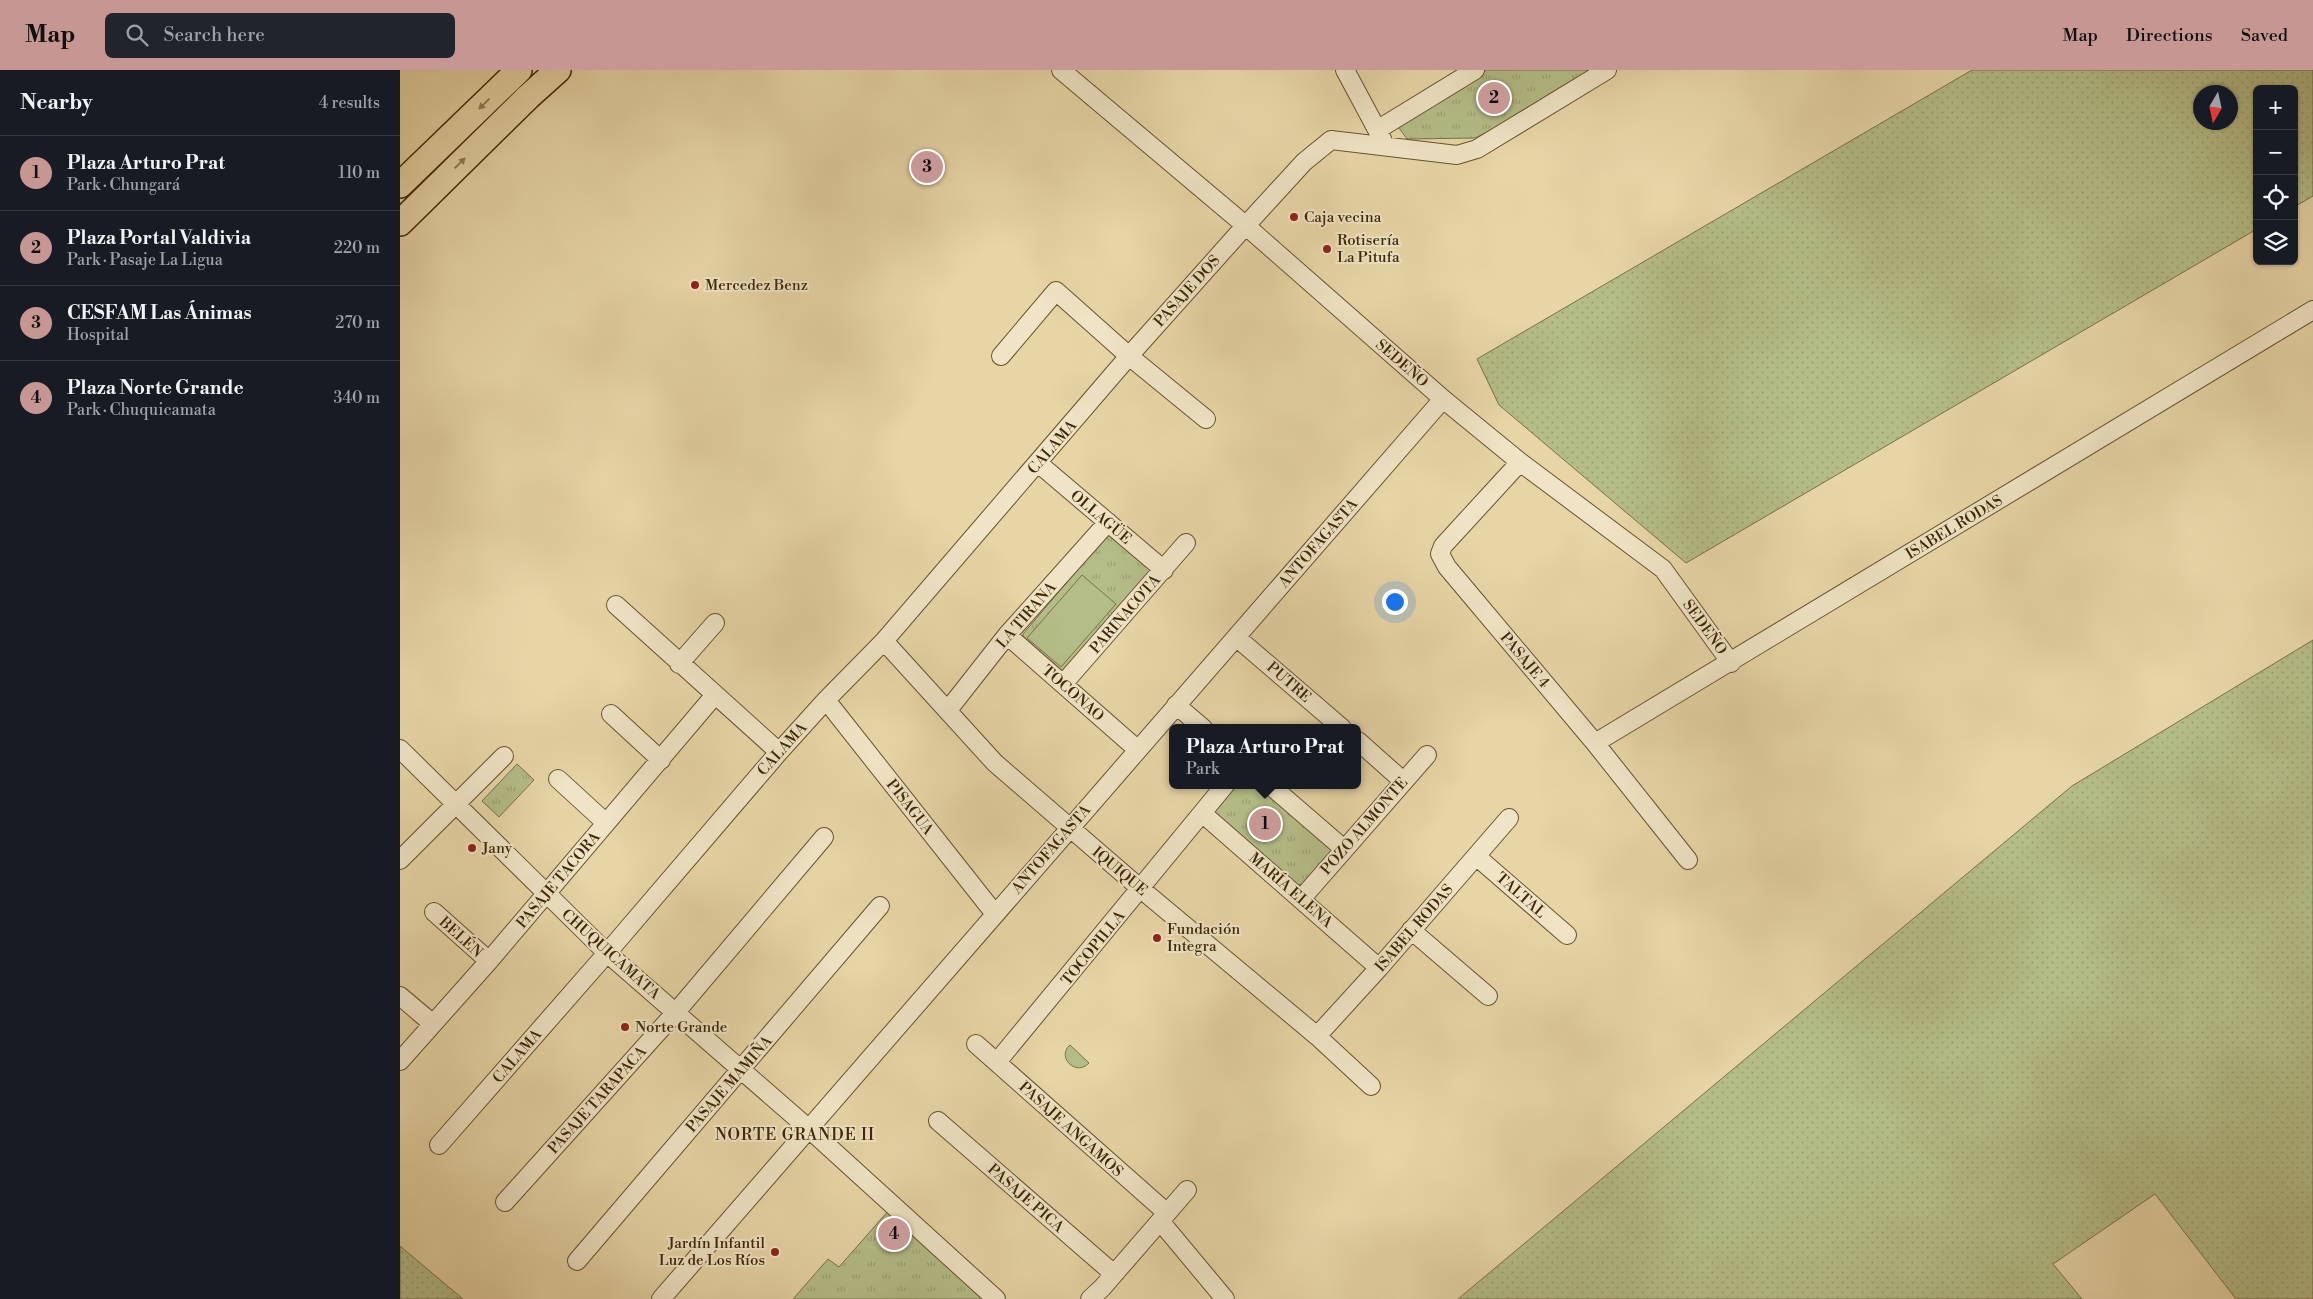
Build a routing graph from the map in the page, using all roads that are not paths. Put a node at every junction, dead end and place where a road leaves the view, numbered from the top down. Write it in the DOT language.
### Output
graph roads {
  1 [pos="519,70"];
  2 [pos="558,70"];
  3 [pos="1061,70"];
  4 [pos="1345,70"];
  5 [pos="1475,70"];
  6 [pos="1607,70"];
  7 [pos="1377,130"];
  8 [pos="1386,146"];
  9 [pos="400,185"];
  10 [pos="400,195"];
  11 [pos="426,197"];
  12 [pos="400,223"];
  13 [pos="1245,225"];
  14 [pos="2313,310"];
  15 [pos="1001,356"];
  16 [pos="1129,356"];
  17 [pos="1443,399"];
  18 [pos="1206,420"];
  19 [pos="1520,462"];
  20 [pos="1038,464"];
  21 [pos="1108,522"];
  22 [pos="1186,543"];
  23 [pos="1164,570"];
  24 [pos="616,605"];
  25 [pos="715,623"];
  26 [pos="1008,635"];
  27 [pos="1236,637"];
  28 [pos="884,641"];
  29 [pos="1731,663"];
  30 [pos="679,664"];
  31 [pos="1063,684"];
  32 [pos="714,696"];
  33 [pos="826,700"];
  34 [pos="1176,705"];
  35 [pos="948,710"];
  36 [pos="611,714"];
  37 [pos="1198,724"];
  38 [pos="1337,724"];
  39 [pos="1595,743"];
  40 [pos="1361,744"];
  41 [pos="400,749"];
  42 [pos="1138,750"];
  43 [pos="778,752"];
  44 [pos="1427,755"];
  45 [pos="504,756"];
  46 [pos="661,760"];
  47 [pos="558,779"];
  48 [pos="1404,780"];
  49 [pos="1222,789"];
  50 [pos="1275,789"];
  51 [pos="455,804"];
  52 [pos="1202,813"];
  53 [pos="1509,818"];
  54 [pos="606,823"];
  55 [pos="1069,828"];
  56 [pos="824,837"];
  57 [pos="1344,849"];
  58 [pos="1476,856"];
  59 [pos="400,860"];
  60 [pos="1688,860"];
  61 [pos="1141,889"];
  62 [pos="547,894"];
  63 [pos="1302,898"];
  64 [pos="880,906"];
  65 [pos="434,912"];
  66 [pos="995,914"];
  67 [pos="1411,930"];
  68 [pos="1566,935"];
  69 [pos="608,953"];
  70 [pos="489,962"];
  71 [pos="1379,968"];
  72 [pos="400,996"];
  73 [pos="1488,996"];
  74 [pos="676,1012"];
  75 [pos="433,1024"];
  76 [pos="1317,1036"];
  77 [pos="976,1044"];
  78 [pos="400,1061"];
  79 [pos="997,1062"];
  80 [pos="741,1070"];
  81 [pos="1371,1086"];
  82 [pos="938,1121"];
  83 [pos="808,1128"];
  84 [pos="439,1145"];
  85 [pos="1187,1190"];
  86 [pos="505,1202"];
  87 [pos="1163,1217"];
  88 [pos="577,1261"];
  89 [pos="1114,1274"];
  90 [pos="1101,1295"];
  91 [pos="661,1299"];
  92 [pos="996,1299"];
  93 [pos="1225,1299"];
  1 -- 9 [label="highway, one-way"];
  11 -- 2 [label="highway, one-way"];
  3 -- 13 [label="street, SEDEÑO"];
  4 -- 7 [label="street"];
  5 -- 7 [label="street"];
  6 -- 8 [label="street"];
  7 -- 8 [label="street"];
  8 -- 13 [label="street, PASAJE DOS"];
  10 -- 11 [label="highway"];
  11 -- 12 [label="highway"];
  13 -- 16 [label="street, PASAJE DOS"];
  13 -- 17 [label="street, SEDEÑO"];
  14 -- 29 [label="street, ISABEL RODAS"];
  15 -- 16 [label="street"];
  16 -- 18 [label="street"];
  16 -- 20 [label="street, CALAMA"];
  17 -- 19 [label="street, SEDEÑO"];
  17 -- 27 [label="street, ANTOFAGASTA"];
  19 -- 29 [label="street, SEDEÑO"];
  19 -- 39 [label="street, PASAJE 4"];
  20 -- 21 [label="street, OLLAGÜE"];
  20 -- 28 [label="street, CALAMA"];
  21 -- 23 [label="street, OLLAGÜE"];
  21 -- 26 [label="street, LA TIRANA"];
  22 -- 23 [label="street, PARINACOTA"];
  23 -- 31 [label="street, PARINACOTA"];
  24 -- 30 [label="street"];
  25 -- 30 [label="street"];
  26 -- 31 [label="street, TOCONAO"];
  26 -- 35 [label="street, LA TIRANA"];
  27 -- 34 [label="street, ANTOFAGASTA"];
  27 -- 38 [label="street, PUTRE"];
  28 -- 33 [label="street, CALAMA"];
  28 -- 35 [label="street, IQUIQUE"];
  29 -- 39 [label="street, ISABEL RODAS"];
  30 -- 32 [label="street"];
  31 -- 42 [label="street, TOCONAO"];
  32 -- 43 [label="street"];
  32 -- 46 [label="street, PASAJE TACORA"];
  33 -- 43 [label="street, CALAMA"];
  33 -- 66 [label="street, PISAGUA"];
  34 -- 37 [label="street"];
  34 -- 42 [label="street, ANTOFAGASTA"];
  35 -- 55 [label="street, IQUIQUE"];
  36 -- 46 [label="street"];
  39 -- 60 [label="street, PASAJE 4"];
  40 -- 48 [label="street"];
  41 -- 51 [label="street, CHUQUICAMATA"];
  42 -- 55 [label="street, ANTOFAGASTA"];
  43 -- 69 [label="street, CALAMA"];
  44 -- 48 [label="street, POZO ALMONTE"];
  45 -- 51 [label="street"];
  46 -- 54 [label="street, PASAJE TACORA"];
  47 -- 54 [label="street"];
  48 -- 57 [label="street, POZO ALMONTE"];
  49 -- 52 [label="street, TOCOPILLA"];
  50 -- 57 [label="street"];
  51 -- 59 [label="street"];
  51 -- 62 [label="street, CHUQUICAMATA"];
  52 -- 61 [label="street, TOCOPILLA"];
  52 -- 63 [label="street, MARÍA ELENA"];
  53 -- 58 [label="street, ISABEL RODAS"];
  54 -- 62 [label="street, PASAJE TACORA"];
  55 -- 61 [label="street, IQUIQUE"];
  55 -- 66 [label="street, ANTOFAGASTA"];
  56 -- 74 [label="street, PASAJE TARAPACA"];
  57 -- 63 [label="street, POZO ALMONTE"];
  58 -- 67 [label="street, ISABEL RODAS"];
  58 -- 68 [label="street, TALTAL"];
  61 -- 76 [label="street, IQUIQUE"];
  61 -- 79 [label="street, TOCOPILLA"];
  62 -- 69 [label="street, CHUQUICAMATA"];
  62 -- 70 [label="street, PASAJE TACORA"];
  63 -- 71 [label="street, MARÍA ELENA"];
  64 -- 80 [label="street, PASAJE MAMIÑA"];
  65 -- 70 [label="street, BELÉN"];
  66 -- 83 [label="street, ANTOFAGASTA"];
  67 -- 71 [label="street, ISABEL RODAS"];
  67 -- 73 [label="street"];
  69 -- 74 [label="street, CHUQUICAMATA"];
  69 -- 84 [label="street, CALAMA"];
  70 -- 75 [label="street, PASAJE TACORA"];
  71 -- 76 [label="street, ISABEL RODAS"];
  72 -- 75 [label="street"];
  74 -- 80 [label="street, CHUQUICAMATA"];
  74 -- 86 [label="street, PASAJE TARAPACA"];
  75 -- 78 [label="street, PASAJE TACORA"];
  76 -- 81 [label="street, IQUIQUE"];
  77 -- 79 [label="street, PASAJE ANGAMOS"];
  79 -- 87 [label="street, PASAJE ANGAMOS"];
  80 -- 83 [label="street, CHUQUICAMATA"];
  80 -- 88 [label="street, PASAJE MAMIÑA"];
  82 -- 89 [label="street, PASAJE PICA"];
  83 -- 91 [label="street, ANTOFAGASTA"];
  83 -- 92 [label="street, CHUQUICAMATA"];
  85 -- 87 [label="street"];
  87 -- 89 [label="street"];
  87 -- 93 [label="street, PASAJE ANGAMOS"];
  89 -- 90 [label="street"];
}
